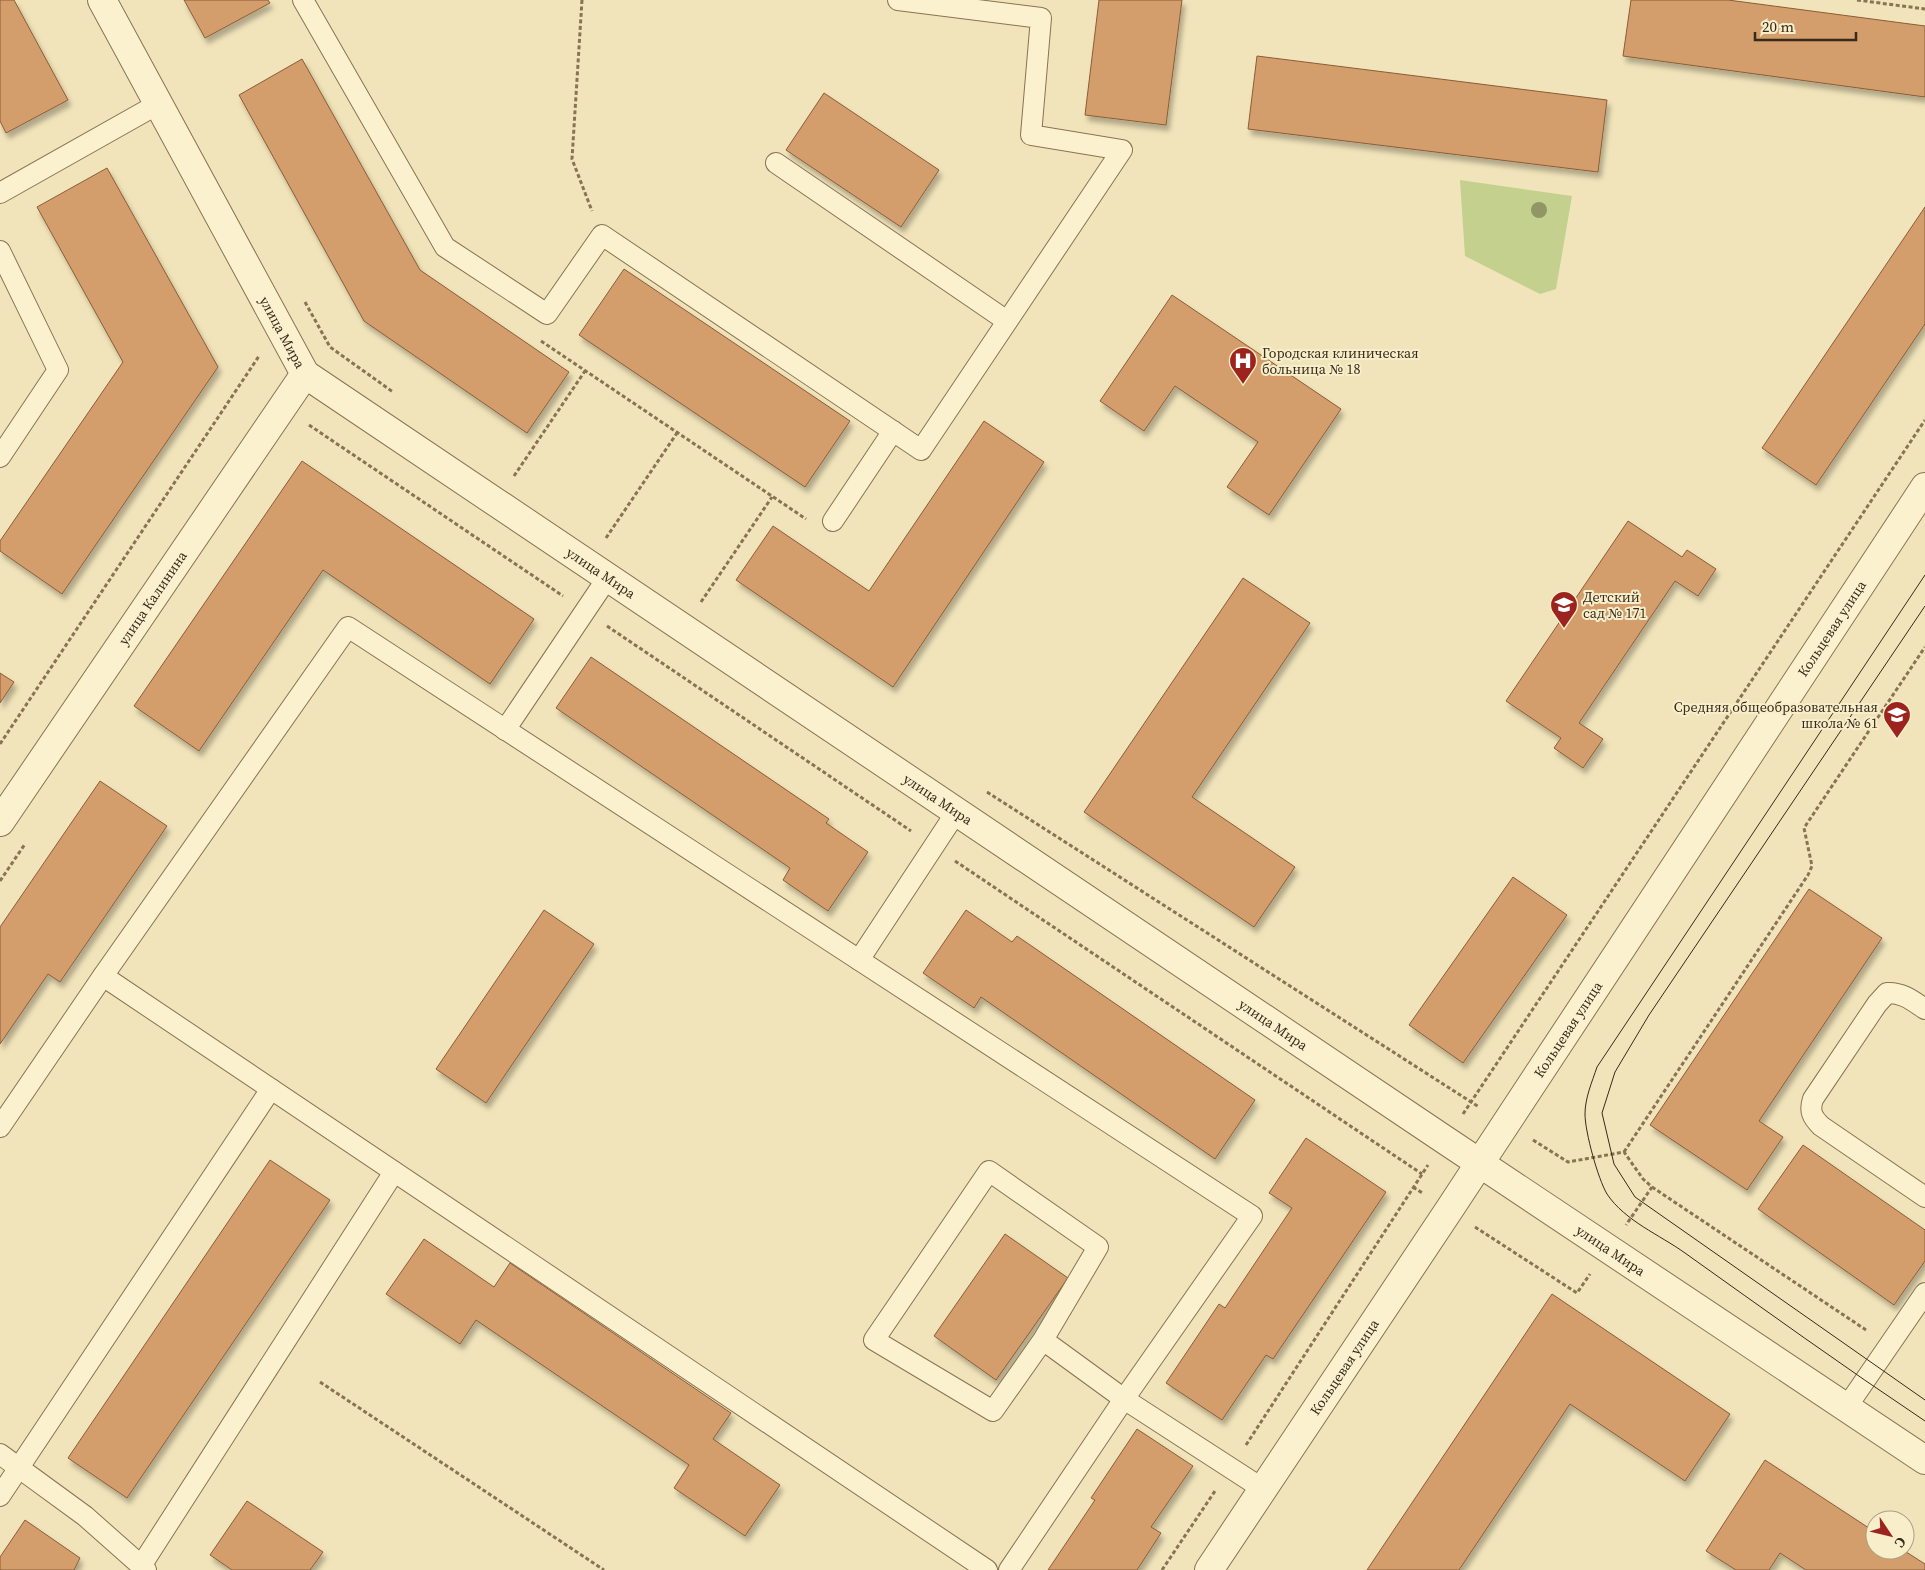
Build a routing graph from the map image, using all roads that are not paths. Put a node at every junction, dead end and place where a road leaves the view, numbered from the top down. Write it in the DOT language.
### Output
graph roads {
  1 [pos="102,0"];
  2 [pos="303,0"];
  3 [pos="898,0"];
  4 [pos="158,104"];
  5 [pos="776,163"];
  6 [pos="0,192"];
  7 [pos="0,251"];
  8 [pos="1007,322"];
  9 [pos="305,374"];
  10 [pos="893,431"];
  11 [pos="0,457"];
  12 [pos="1925,487"];
  13 [pos="832,521"];
  14 [pos="608,577"];
  15 [pos="505,730"];
  16 [pos="957,811"];
  17 [pos="0,822"];
  18 [pos="859,960"];
  19 [pos="103,976"];
  20 [pos="1925,1010"];
  21 [pos="271,1089"];
  22 [pos="0,1127"];
  23 [pos="1480,1163"];
  24 [pos="394,1172"];
  25 [pos="1925,1197"];
  26 [pos="1925,1293"];
  27 [pos="1043,1340"];
  28 [pos="1124,1399"];
  29 [pos="1846,1408"];
  30 [pos="0,1454"];
  31 [pos="1925,1460"];
  32 [pos="20,1468"];
  33 [pos="1263,1489"];
  34 [pos="0,1496"];
  35 [pos="143,1568"];
  36 [pos="987,1570"];
  37 [pos="1009,1570"];
  38 [pos="1209,1570"];
  1 -- 4 [label="street, улица Мира"];
  2 -- 10 [label="lane"];
  3 -- 8 [label="lane"];
  4 -- 6 [label="lane"];
  4 -- 9 [label="street, улица Мира"];
  5 -- 8 [label="lane"];
  7 -- 11 [label="lane"];
  8 -- 10 [label="lane"];
  9 -- 14 [label="street, улица Мира"];
  9 -- 17 [label="street, улица Калинина"];
  10 -- 13 [label="lane"];
  12 -- 23 [label="street, Кольцевая улица"];
  14 -- 15 [label="lane"];
  14 -- 16 [label="street, улица Мира"];
  15 -- 18 [label="lane"];
  15 -- 19 [label="lane"];
  16 -- 18 [label="lane"];
  16 -- 23 [label="street, улица Мира"];
  18 -- 28 [label="lane"];
  19 -- 21 [label="lane"];
  19 -- 22 [label="lane"];
  20 -- 25 [label="lane"];
  21 -- 24 [label="lane"];
  21 -- 32 [label="lane"];
  23 -- 29 [label="street, улица Мира"];
  23 -- 33 [label="street, Кольцевая улица"];
  24 -- 35 [label="lane"];
  24 -- 36 [label="lane"];
  26 -- 29 [label="lane"];
  27 -- 27 [label="lane"];
  27 -- 28 [label="lane"];
  28 -- 33 [label="lane"];
  28 -- 37 [label="lane"];
  29 -- 31 [label="street, улица Мира"];
  30 -- 32 [label="lane"];
  32 -- 34 [label="lane"];
  32 -- 35 [label="lane"];
  33 -- 38 [label="street, Кольцевая улица"];
}
